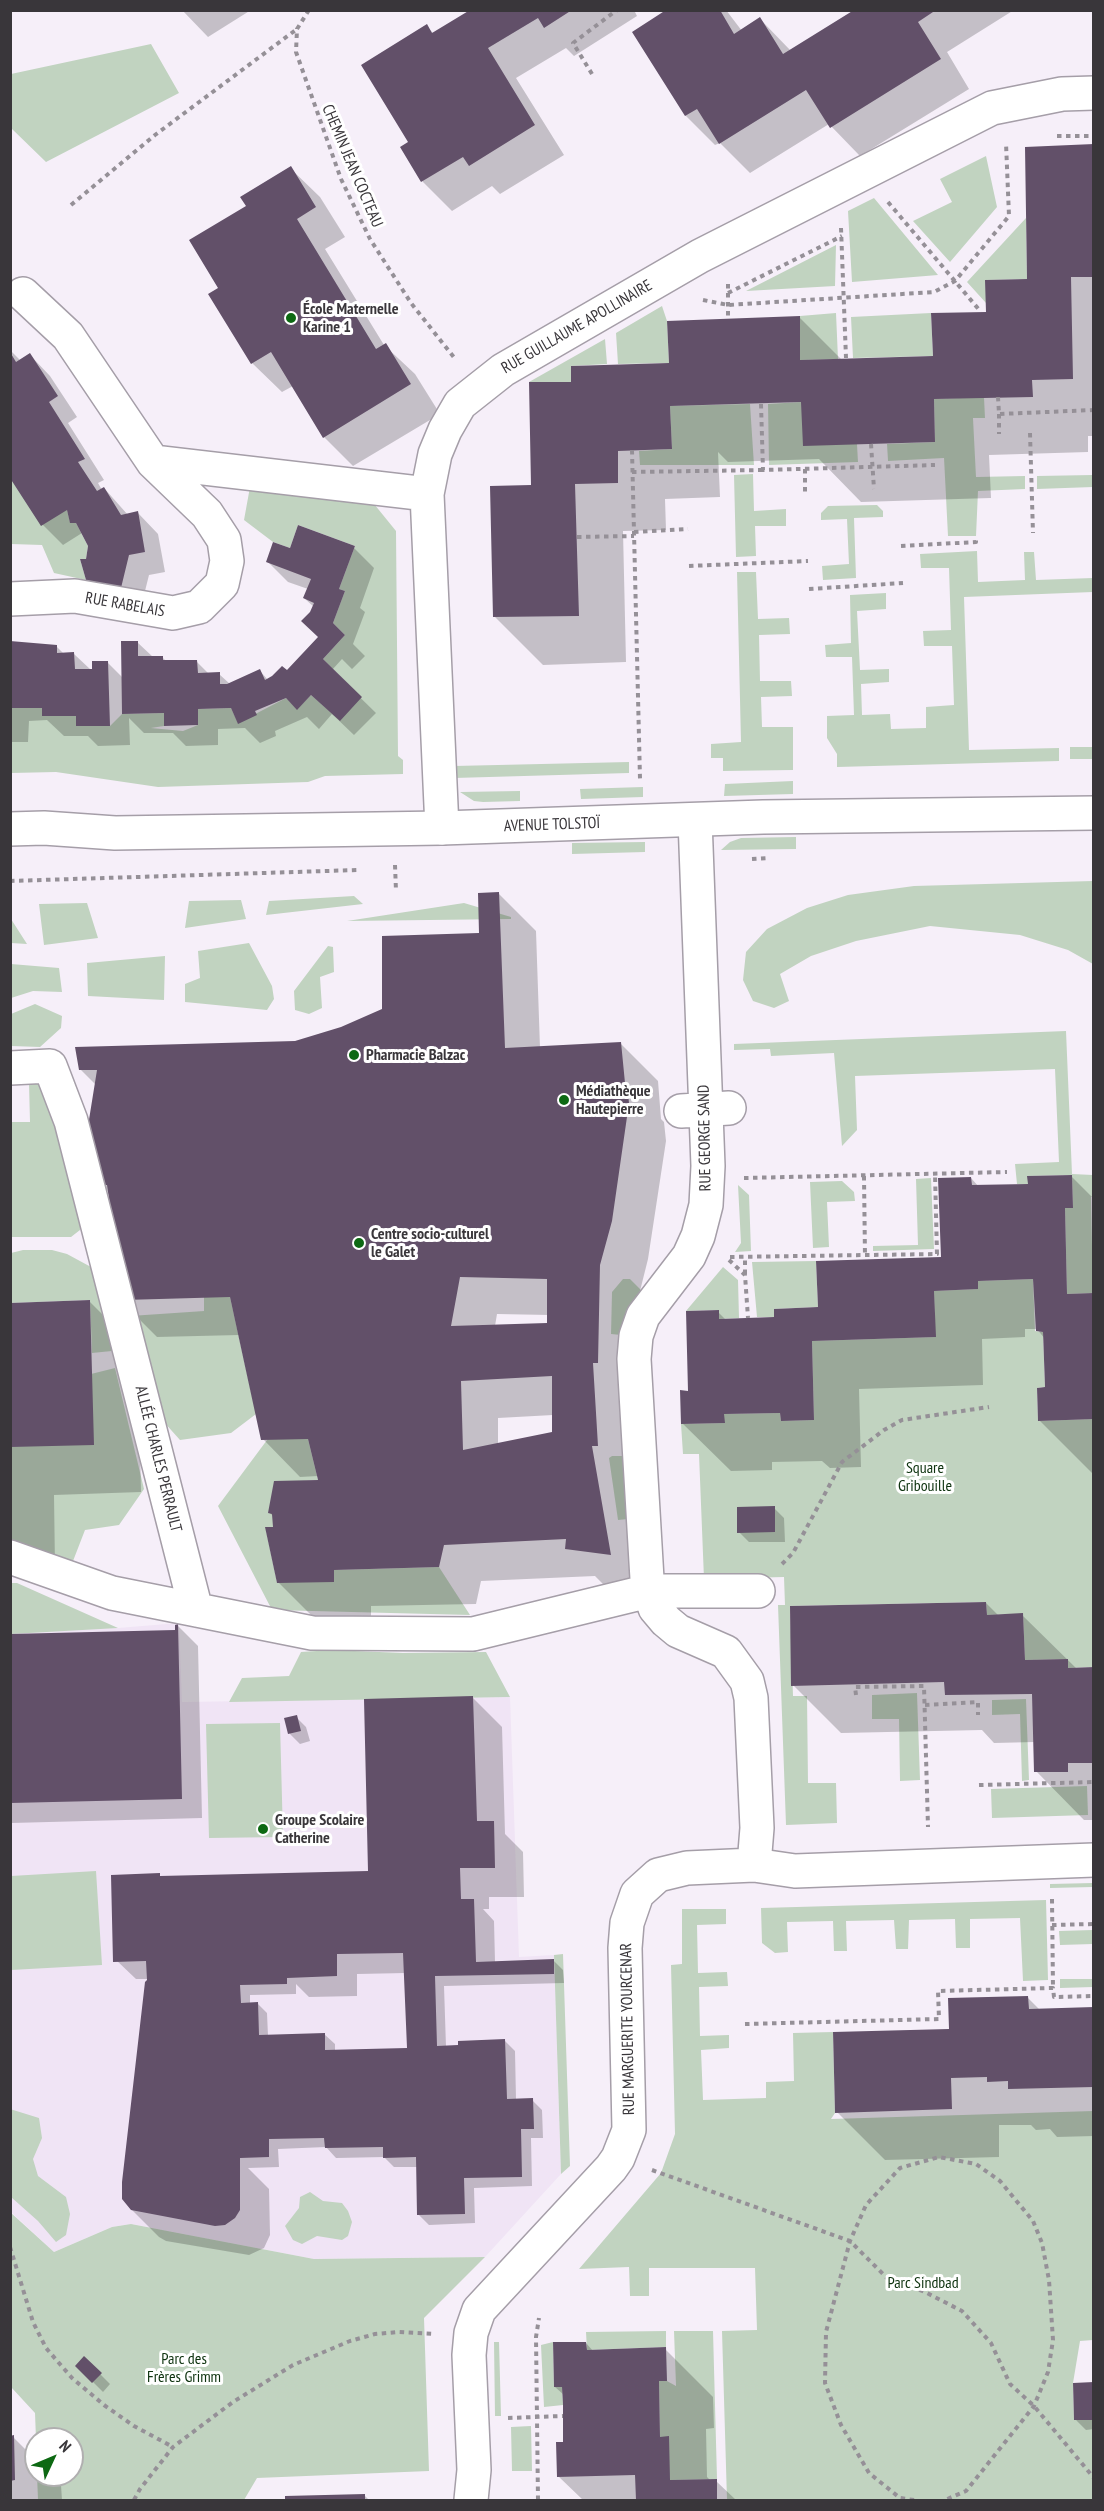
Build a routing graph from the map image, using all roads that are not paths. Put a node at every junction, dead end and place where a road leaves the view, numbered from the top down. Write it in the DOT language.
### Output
graph roads {
  1 [pos="1094,93"];
  2 [pos="15,290"];
  3 [pos="153,462"];
  4 [pos="427,494"];
  5 [pos="10,599"];
  6 [pos="1094,813"];
  7 [pos="695,820"];
  8 [pos="10,828"];
  9 [pos="442,828"];
  10 [pos="10,1068"];
  11 [pos="10,1557"];
  12 [pos="648,1585"];
  13 [pos="758,1592"];
  14 [pos="196,1610"];
  15 [pos="1094,1860"];
  16 [pos="754,1865"];
  17 [pos="471,2500"];
  1 -- 4 [label="street, RUE GUILLAUME APOLLINAIRE"];
  2 -- 3 [label="street, RUE RABELAIS"];
  3 -- 4 [label="street"];
  3 -- 5 [label="street, RUE RABELAIS"];
  4 -- 9 [label="street, RUE GUILLAUME APOLLINAIRE"];
  6 -- 7 [label="street, AVENUE TOLSTOÏ"];
  7 -- 9 [label="street, AVENUE TOLSTOÏ"];
  7 -- 12 [label="street, RUE GEORGE SAND"];
  8 -- 9 [label="street, AVENUE TOLSTOÏ"];
  10 -- 14 [label="street, ALLÉE CHARLES PERRAULT"];
  11 -- 14 [label="street"];
  12 -- 13 [label="street"];
  12 -- 14 [label="street"];
  12 -- 16 [label="street"];
  15 -- 16 [label="street, RUE MARGUERITE YOURCENAR"];
  16 -- 17 [label="street, RUE MARGUERITE YOURCENAR"];
}
